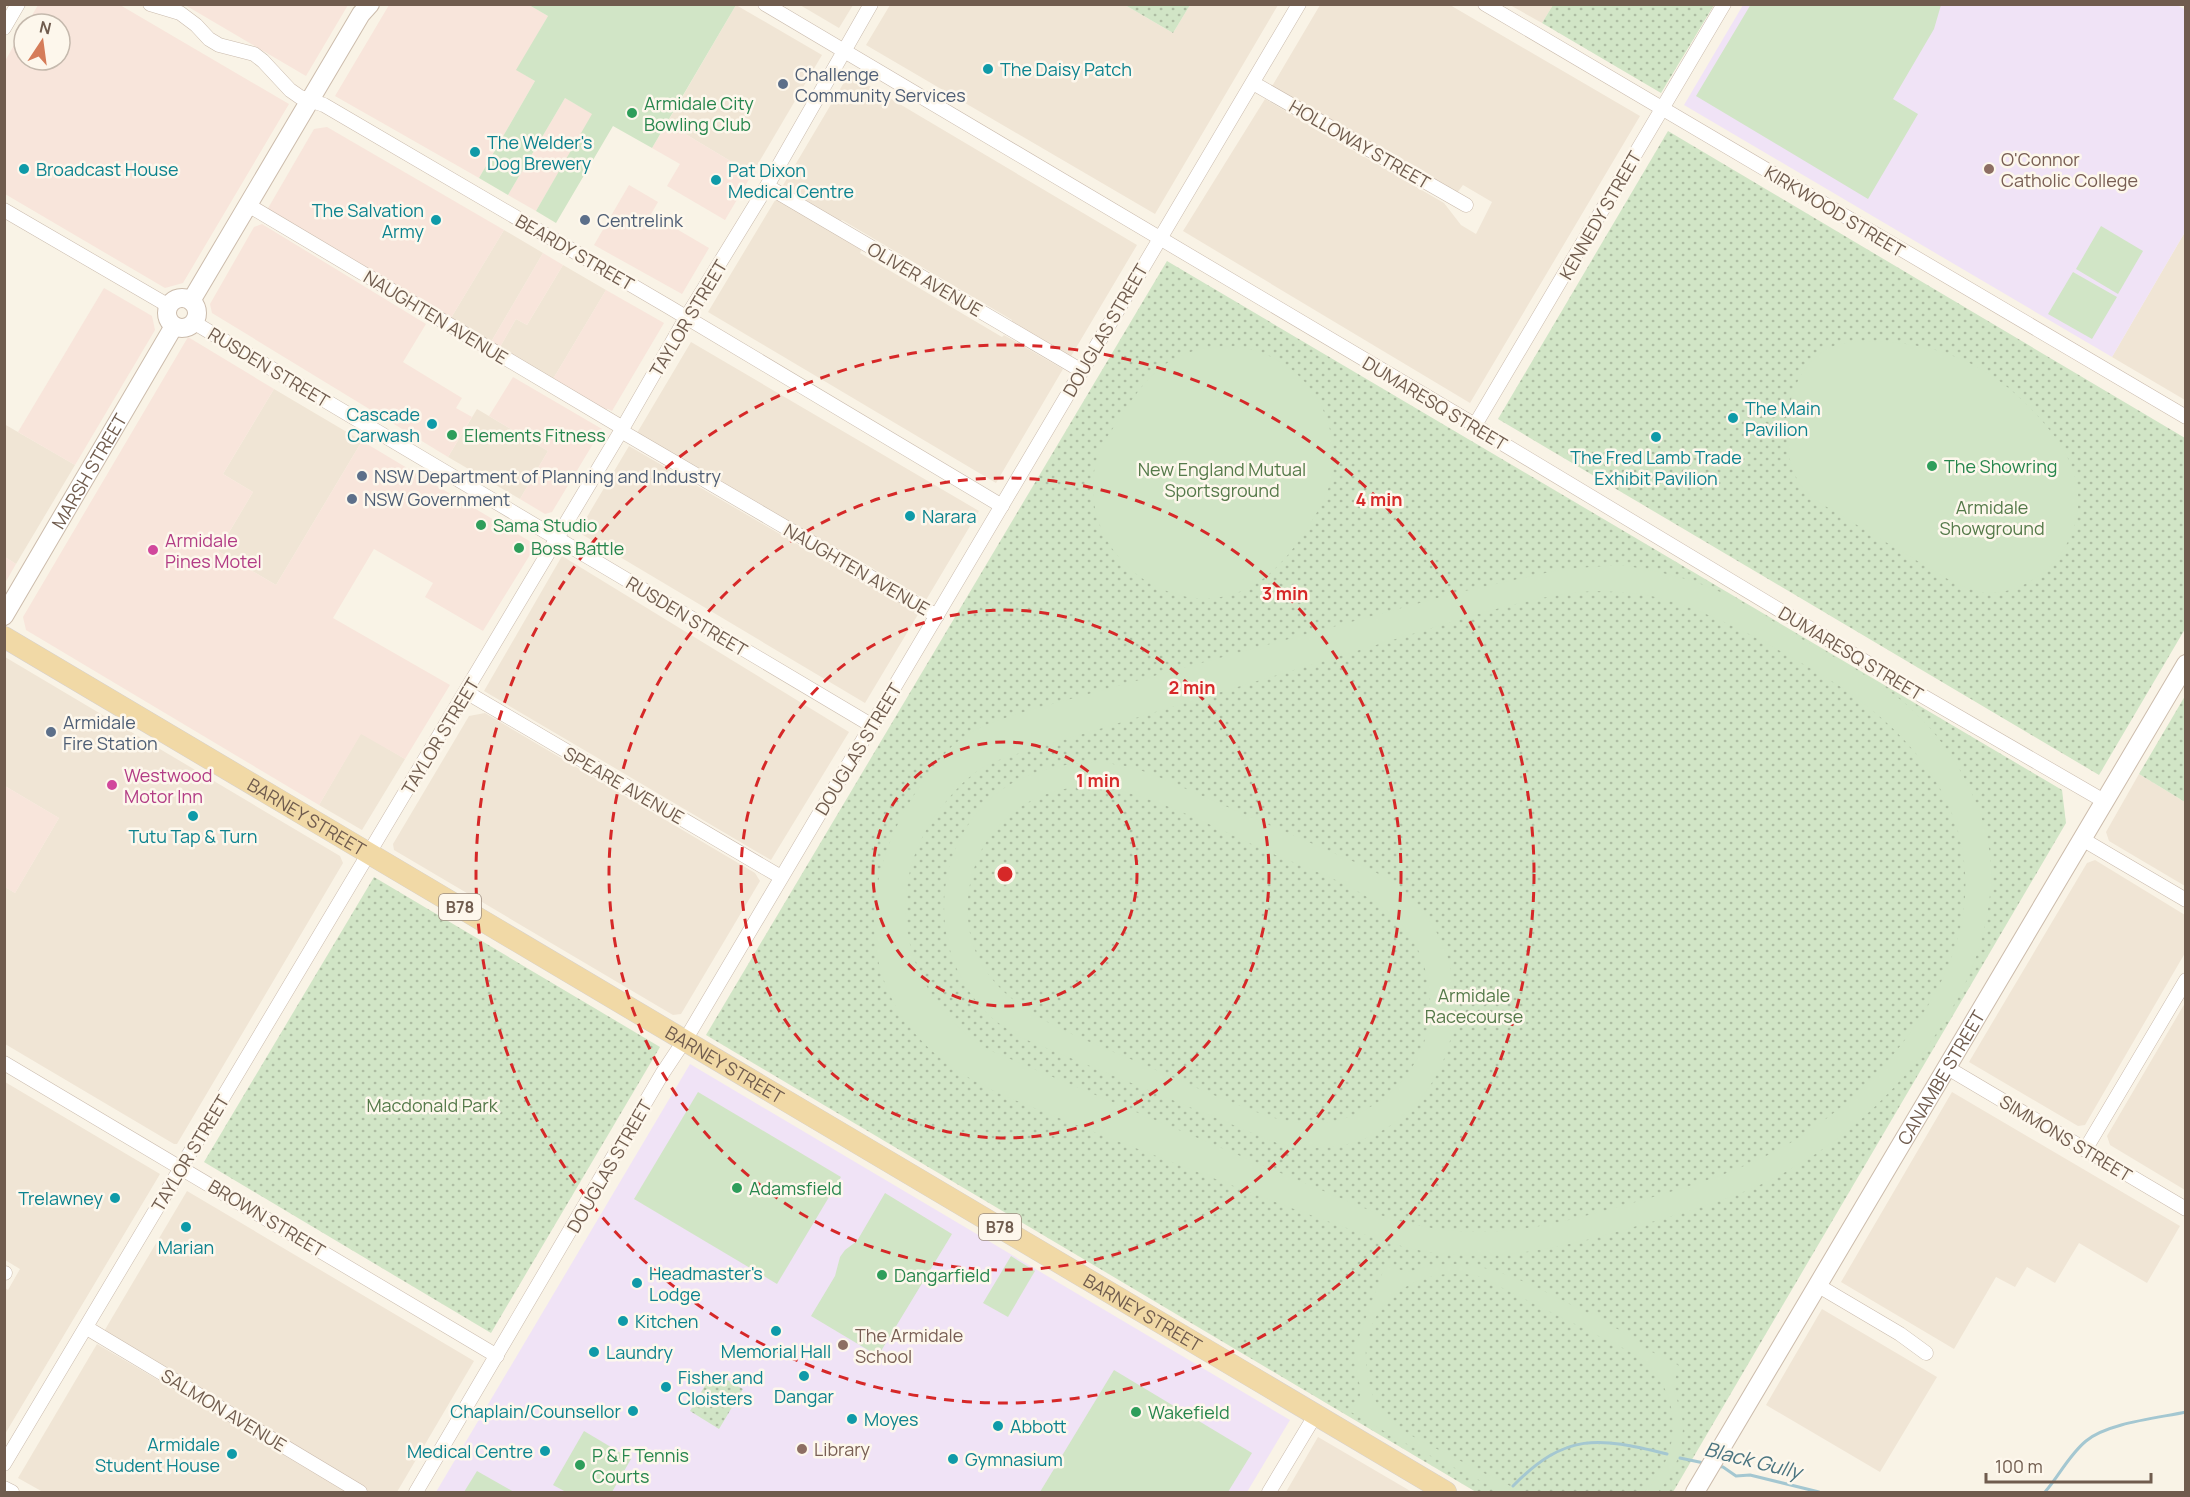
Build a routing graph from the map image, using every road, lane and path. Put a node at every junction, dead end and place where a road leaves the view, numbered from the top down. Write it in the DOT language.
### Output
graph roads {
  1 [pos="18,4"];
  2 [pos="150,4"];
  3 [pos="765,4"];
  4 [pos="871,4"];
  5 [pos="1299,4"];
  6 [pos="1485,4"];
  7 [pos="1724,4"];
  8 [pos="365,8"];
  9 [pos="4,28"];
  10 [pos="844,51"];
  11 [pos="1253,82"];
  12 [pos="310,100"];
  13 [pos="1662,109"];
  14 [pos="767,186"];
  15 [pos="248,205"];
  16 [pos="1466,206"];
  17 [pos="4,210"];
  18 [pos="1159,237"];
  19 [pos="190,301"];
  20 [pos="168,306"];
  21 [pos="686,318"];
  22 [pos="193,322"];
  23 [pos="174,326"];
  24 [pos="1082,371"];
  25 [pos="2186,417"];
  26 [pos="1475,425"];
  27 [pos="622,430"];
  28 [pos="1002,506"];
  29 [pos="557,539"];
  30 [pos="4,616"];
  31 [pos="937,616"];
  32 [pos="4,637"];
  33 [pos="2186,664"];
  34 [pos="466,692"];
  35 [pos="872,725"];
  36 [pos="2104,801"];
  37 [pos="2082,839"];
  38 [pos="369,853"];
  39 [pos="782,877"];
  40 [pos="2186,900"];
  41 [pos="2186,980"];
  42 [pos="685,1040"];
  43 [pos="4,1063"];
  44 [pos="1946,1067"];
  45 [pos="2085,1150"];
  46 [pos="181,1168"];
  47 [pos="2186,1209"];
  48 [pos="1817,1285"];
  49 [pos="87,1329"];
  50 [pos="1926,1353"];
  51 [pos="497,1356"];
  52 [pos="1316,1414"];
  53 [pos="4,1464"];
  54 [pos="4,1488"];
  55 [pos="12,1492"];
  56 [pos="360,1492"];
  57 [pos="416,1492"];
  58 [pos="1269,1492"];
  59 [pos="1446,1492"];
  60 [pos="1695,1492"];
  1 -- 9 [label="street"];
  2 -- 12 [label="street, BEARDY STREET"];
  3 -- 10 [label="street, DUMARESQ STREET"];
  4 -- 10 [label="street, TAYLOR STREET"];
  5 -- 11 [label="street, DOUGLAS STREET"];
  6 -- 13 [label="street, KIRKWOOD STREET"];
  7 -- 13 [label="street, KENNEDY STREET"];
  8 -- 12 [label="street"];
  10 -- 14 [label="street, TAYLOR STREET"];
  10 -- 18 [label="street, DUMARESQ STREET"];
  11 -- 16 [label="street, HOLLOWAY STREET"];
  11 -- 18 [label="street, DOUGLAS STREET"];
  12 -- 15 [label="street"];
  12 -- 21 [label="street, BEARDY STREET"];
  13 -- 25 [label="street, KIRKWOOD STREET"];
  13 -- 26 [label="street, KENNEDY STREET"];
  14 -- 21 [label="street, TAYLOR STREET"];
  14 -- 24 [label="street, OLIVER AVENUE"];
  15 -- 19 [label="street"];
  15 -- 27 [label="street, NAUGHTEN AVENUE"];
  17 -- 20 [label="street"];
  18 -- 24 [label="street, DOUGLAS STREET"];
  18 -- 26 [label="street, DUMARESQ STREET"];
  19 -- 20 [label="street"];
  19 -- 22 [label="street"];
  20 -- 23 [label="street"];
  21 -- 27 [label="street, TAYLOR STREET"];
  21 -- 28 [label="street, BEARDY STREET"];
  22 -- 23 [label="street"];
  22 -- 29 [label="street, RUSDEN STREET"];
  23 -- 30 [label="street, MARSH STREET"];
  24 -- 28 [label="street, DOUGLAS STREET"];
  26 -- 36 [label="street, DUMARESQ STREET"];
  27 -- 29 [label="street, TAYLOR STREET"];
  27 -- 31 [label="street, NAUGHTEN AVENUE"];
  28 -- 31 [label="street, DOUGLAS STREET"];
  29 -- 34 [label="street, TAYLOR STREET"];
  29 -- 35 [label="street, RUSDEN STREET"];
  31 -- 35 [label="street, DOUGLAS STREET"];
  32 -- 38 [label="main road, BARNEY STREET / B78"];
  33 -- 36 [label="street, CANAMBE STREET"];
  34 -- 38 [label="street, TAYLOR STREET"];
  34 -- 39 [label="street, SPEARE AVENUE"];
  35 -- 39 [label="street, DOUGLAS STREET"];
  36 -- 37 [label="street, CANAMBE STREET"];
  37 -- 40 [label="street"];
  37 -- 44 [label="street, CANAMBE STREET"];
  38 -- 42 [label="main road, BARNEY STREET / B78"];
  38 -- 46 [label="street, TAYLOR STREET"];
  39 -- 42 [label="street, DOUGLAS STREET"];
  41 -- 45 [label="street"];
  42 -- 51 [label="street, DOUGLAS STREET"];
  42 -- 52 [label="main road, BARNEY STREET / B78"];
  43 -- 46 [label="street, BROWN STREET"];
  44 -- 45 [label="street, SIMMONS STREET"];
  44 -- 48 [label="street, CANAMBE STREET"];
  45 -- 47 [label="street, SIMMONS STREET"];
  46 -- 49 [label="street, TAYLOR STREET"];
  46 -- 51 [label="street, BROWN STREET"];
  48 -- 50 [label="street"];
  48 -- 60 [label="street, CANAMBE STREET"];
  49 -- 53 [label="street, TAYLOR STREET"];
  49 -- 56 [label="street, SALMON AVENUE"];
  51 -- 57 [label="street, DOUGLAS STREET"];
  52 -- 58 [label="street"];
  52 -- 59 [label="main road, BARNEY STREET / B78"];
  54 -- 55 [label="street"];
}
